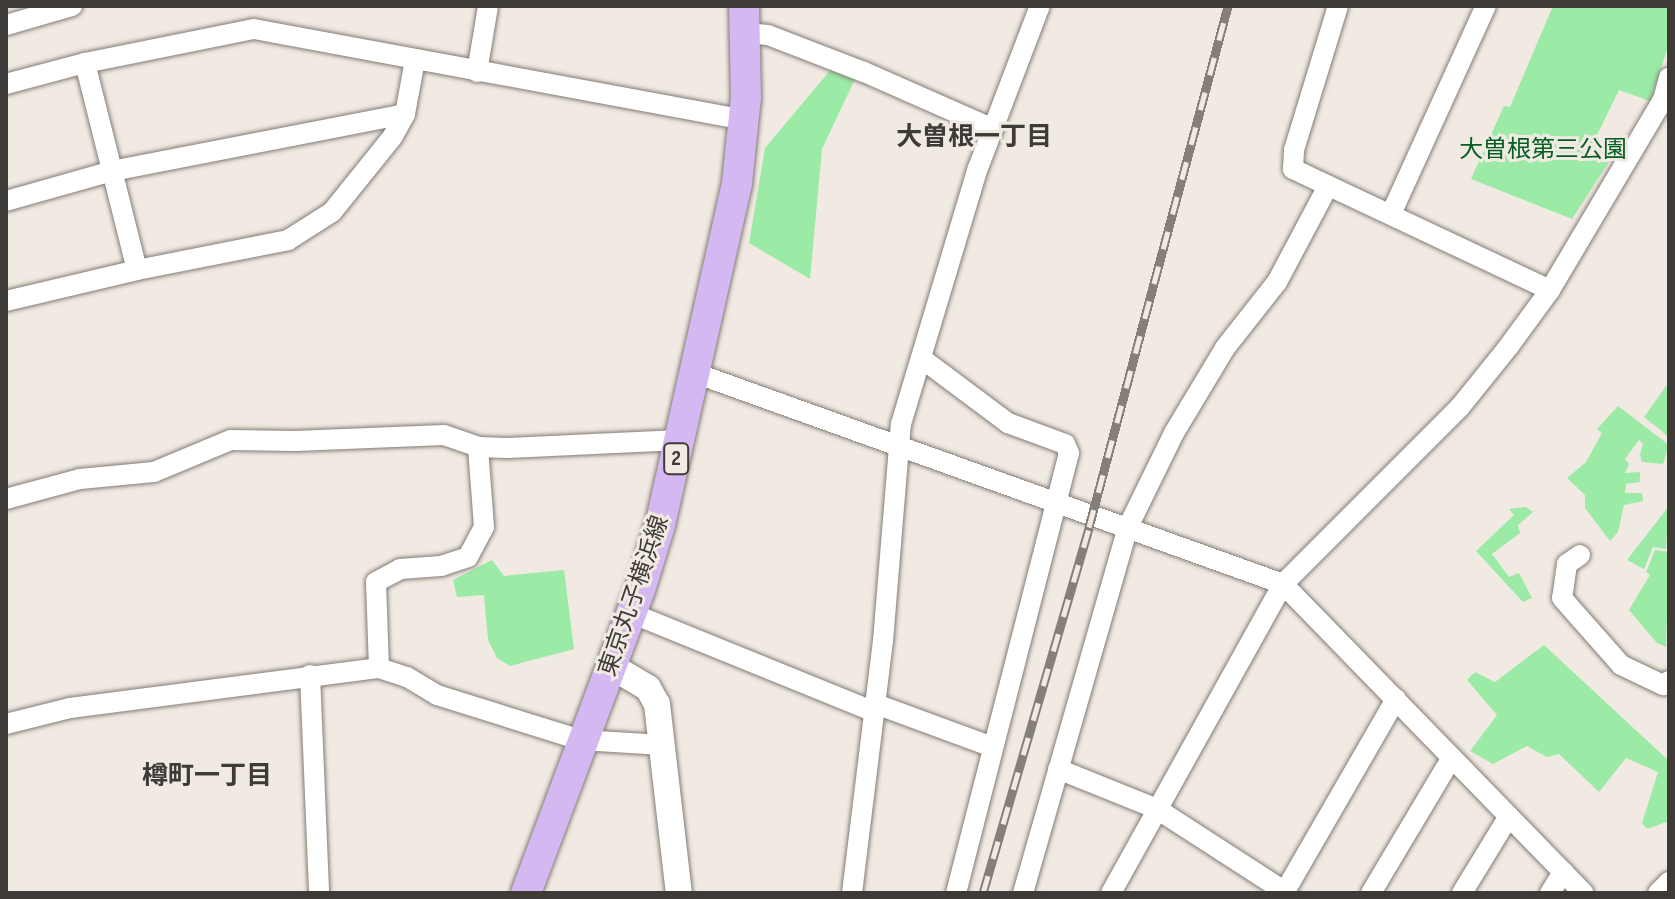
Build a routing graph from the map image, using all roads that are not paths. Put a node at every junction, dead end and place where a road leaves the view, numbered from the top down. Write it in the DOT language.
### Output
graph roads {
  1 [pos="72,6"];
  2 [pos="488,6"];
  3 [pos="1040,6"];
  4 [pos="1338,6"];
  5 [pos="1486,6"];
  6 [pos="745,20"];
  7 [pos="6,25"];
  8 [pos="415,60"];
  9 [pos="85,63"];
  10 [pos="477,72"];
  11 [pos="1669,78"];
  12 [pos="6,84"];
  13 [pos="405,114"];
  14 [pos="745,120"];
  15 [pos="993,129"];
  16 [pos="112,171"];
  17 [pos="1328,186"];
  18 [pos="6,201"];
  19 [pos="1391,214"];
  20 [pos="137,270"];
  21 [pos="1550,290"];
  22 [pos="6,301"];
  23 [pos="921,358"];
  24 [pos="695,373"];
  25 [pos="680,440"];
  26 [pos="899,446"];
  27 [pos="478,447"];
  28 [pos="6,499"];
  29 [pos="1055,502"];
  30 [pos="1128,527"];
  31 [pos="1580,555"];
  32 [pos="1283,584"];
  33 [pos="631,613"];
  34 [pos="611,666"];
  35 [pos="379,668"];
  36 [pos="310,675"];
  37 [pos="1669,681"];
  38 [pos="1396,699"];
  39 [pos="876,708"];
  40 [pos="6,724"];
  41 [pos="581,740"];
  42 [pos="663,745"];
  43 [pos="992,747"];
  44 [pos="1452,757"];
  45 [pos="1058,769"];
  46 [pos="1157,809"];
  47 [pos="1509,816"];
  48 [pos="1563,872"];
  49 [pos="1669,882"];
  50 [pos="319,893"];
  51 [pos="526,893"];
  52 [pos="679,893"];
  53 [pos="852,893"];
  54 [pos="956,893"];
  55 [pos="1023,893"];
  56 [pos="1111,893"];
  57 [pos="1285,893"];
  58 [pos="1371,893"];
  59 [pos="1462,893"];
  60 [pos="1550,893"];
  61 [pos="1583,893"];
  62 [pos="1658,893"];
  1 -- 7 [label="street"];
  2 -- 10 [label="street"];
  3 -- 15 [label="street"];
  4 -- 17 [label="street"];
  5 -- 19 [label="street"];
  6 -- 14 [label="main road, 東京丸子横浜線 / 2"];
  6 -- 15 [label="street"];
  8 -- 9 [label="street"];
  8 -- 10 [label="street"];
  8 -- 13 [label="street"];
  9 -- 12 [label="street"];
  9 -- 16 [label="street"];
  10 -- 14 [label="street"];
  11 -- 21 [label="street"];
  13 -- 16 [label="street"];
  13 -- 20 [label="street"];
  14 -- 24 [label="main road, 東京丸子横浜線 / 2"];
  15 -- 23 [label="street"];
  16 -- 18 [label="street"];
  16 -- 20 [label="street"];
  17 -- 19 [label="street"];
  17 -- 30 [label="street"];
  19 -- 21 [label="street"];
  20 -- 22 [label="street"];
  21 -- 32 [label="street"];
  23 -- 26 [label="street"];
  23 -- 29 [label="street"];
  24 -- 25 [label="main road, 東京丸子横浜線 / 2"];
  24 -- 26 [label="street"];
  25 -- 27 [label="street"];
  25 -- 33 [label="main road, 東京丸子横浜線 / 2"];
  26 -- 29 [label="street"];
  26 -- 39 [label="street"];
  27 -- 28 [label="street"];
  27 -- 35 [label="street"];
  29 -- 30 [label="street"];
  29 -- 43 [label="street"];
  30 -- 32 [label="street"];
  30 -- 45 [label="street"];
  31 -- 37 [label="street"];
  32 -- 38 [label="street"];
  32 -- 46 [label="street"];
  33 -- 34 [label="main road, 東京丸子横浜線 / 2"];
  33 -- 39 [label="street"];
  34 -- 41 [label="main road, 東京丸子横浜線 / 2"];
  34 -- 42 [label="street"];
  35 -- 36 [label="street"];
  35 -- 41 [label="street"];
  36 -- 40 [label="street"];
  36 -- 50 [label="street"];
  38 -- 44 [label="street"];
  38 -- 57 [label="street"];
  39 -- 43 [label="street"];
  39 -- 53 [label="street"];
  41 -- 42 [label="street"];
  41 -- 51 [label="main road, 東京丸子横浜線 / 2"];
  42 -- 52 [label="street"];
  43 -- 54 [label="street"];
  44 -- 47 [label="street"];
  44 -- 58 [label="street"];
  45 -- 46 [label="street"];
  45 -- 55 [label="street"];
  46 -- 56 [label="street"];
  46 -- 57 [label="street"];
  47 -- 48 [label="street"];
  47 -- 59 [label="street"];
  48 -- 60 [label="street"];
  48 -- 61 [label="street"];
  49 -- 62 [label="street"];
}
